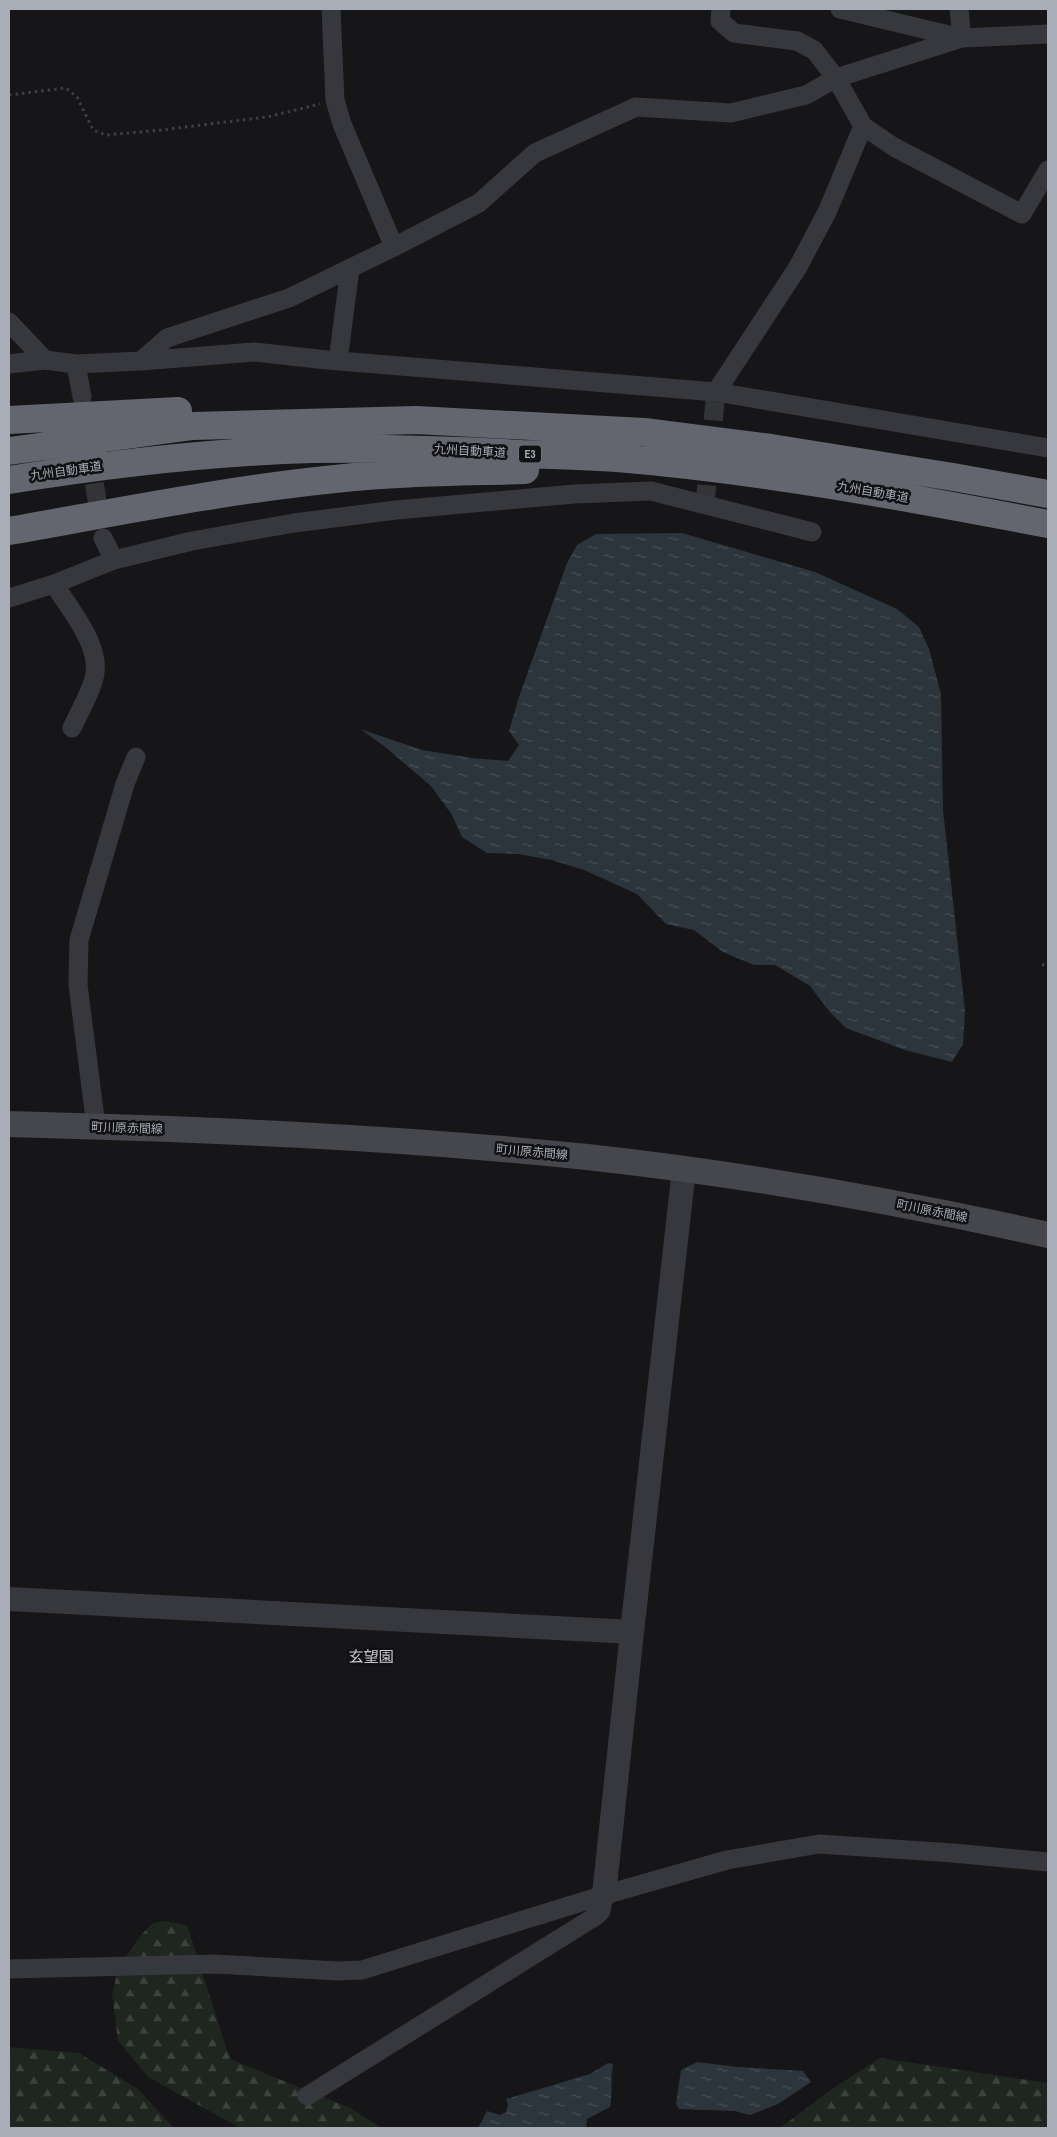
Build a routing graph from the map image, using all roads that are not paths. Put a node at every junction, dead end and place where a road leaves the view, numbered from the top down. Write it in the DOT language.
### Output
graph roads {
  1 [pos="331,9"];
  2 [pos="721,9"];
  3 [pos="840,9"];
  4 [pos="959,9"];
  5 [pos="1048,34"];
  6 [pos="962,38"];
  7 [pos="836,78"];
  8 [pos="864,126"];
  9 [pos="1048,170"];
  10 [pos="394,247"];
  11 [pos="350,268"];
  12 [pos="9,322"];
  13 [pos="45,360"];
  14 [pos="141,361"];
  15 [pos="338,361"];
  16 [pos="9,364"];
  17 [pos="76,364"];
  18 [pos="716,392"];
  19 [pos="82,397"];
  20 [pos="9,420"];
  21 [pos="284,422"];
  22 [pos="1047,445"];
  23 [pos="9,451"];
  24 [pos="761,475"];
  25 [pos="9,480"];
  26 [pos="1048,494"];
  27 [pos="1048,524"];
  28 [pos="9,531"];
  29 [pos="812,532"];
  30 [pos="103,538"];
  31 [pos="114,560"];
  32 [pos="54,584"];
  33 [pos="9,598"];
  34 [pos="72,728"];
  35 [pos="136,757"];
  36 [pos="9,1124"];
  37 [pos="96,1126"];
  38 [pos="684,1169"];
  39 [pos="1048,1235"];
  40 [pos="9,1598"];
  41 [pos="632,1632"];
  42 [pos="1048,1862"];
  43 [pos="604,1895"];
  44 [pos="9,1969"];
  45 [pos="307,2096"];
  1 -- 10 [label="street"];
  2 -- 7 [label="street"];
  3 -- 6 [label="street"];
  4 -- 6 [label="street"];
  5 -- 6 [label="street"];
  6 -- 7 [label="street"];
  7 -- 8 [label="street"];
  7 -- 10 [label="street"];
  8 -- 9 [label="street"];
  8 -- 18 [label="street"];
  10 -- 11 [label="street"];
  11 -- 14 [label="street"];
  11 -- 15 [label="street"];
  12 -- 13 [label="street"];
  13 -- 16 [label="street"];
  13 -- 17 [label="street"];
  14 -- 15 [label="street"];
  14 -- 17 [label="street"];
  15 -- 18 [label="street"];
  17 -- 19 [label="street"];
  18 -- 22 [label="street"];
  20 -- 21 [label="highway"];
  21 -- 23 [label="highway"];
  21 -- 26 [label="highway"];
  24 -- 25 [label="highway, 九州自動車道 / E3"];
  24 -- 27 [label="highway, 九州自動車道 / E3"];
  24 -- 28 [label="highway"];
  29 -- 31 [label="street"];
  30 -- 31 [label="street"];
  31 -- 32 [label="street"];
  32 -- 33 [label="street"];
  32 -- 34 [label="street"];
  35 -- 37 [label="street"];
  36 -- 37 [label="main road, 町川原赤間線"];
  37 -- 38 [label="main road, 町川原赤間線"];
  38 -- 39 [label="main road, 町川原赤間線"];
  38 -- 41 [label="street"];
  40 -- 41 [label="street"];
  41 -- 43 [label="street"];
  42 -- 43 [label="street"];
  43 -- 44 [label="street"];
  43 -- 45 [label="street"];
}
